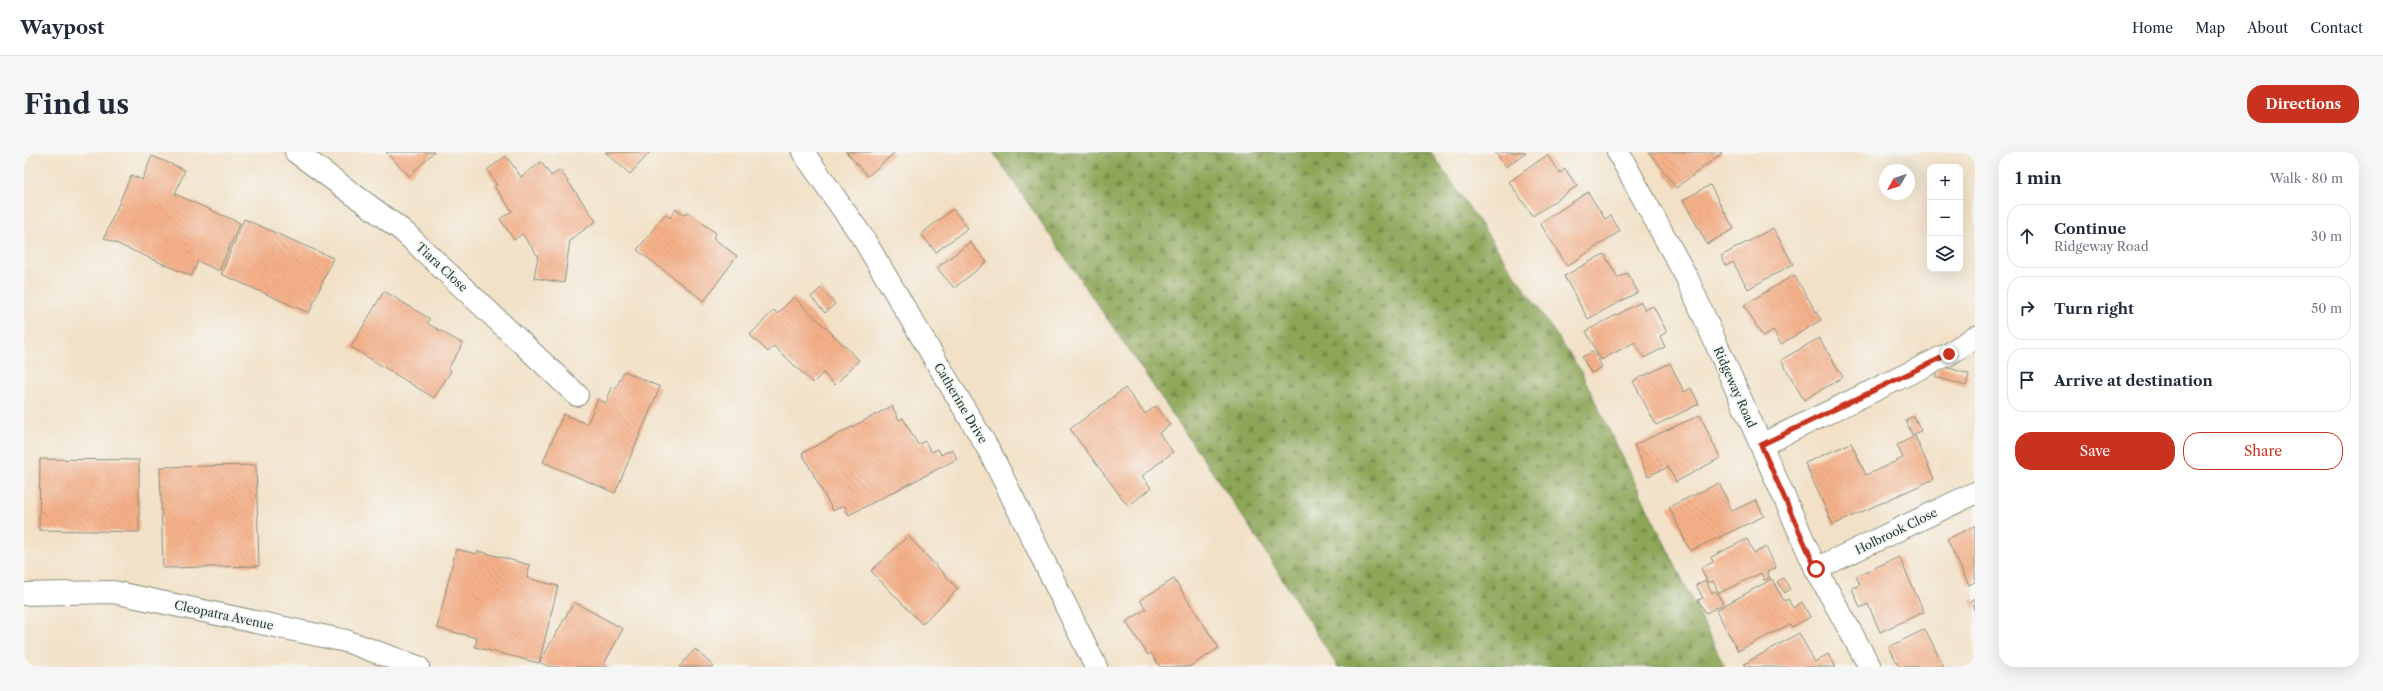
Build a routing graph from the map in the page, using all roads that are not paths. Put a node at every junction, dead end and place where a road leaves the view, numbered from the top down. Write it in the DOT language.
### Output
graph roads {
  1 [pos="296,152"];
  2 [pos="804,152"];
  3 [pos="1618,152"];
  4 [pos="1975,337"];
  5 [pos="576,395"];
  6 [pos="1761,445"];
  7 [pos="1975,493"];
  8 [pos="1816,569"];
  9 [pos="24,594"];
  10 [pos="418,667"];
  11 [pos="1096,667"];
  12 [pos="1870,667"];
  1 -- 5 [label="street, Tiara Close"];
  2 -- 11 [label="street, Catherine Drive"];
  3 -- 6 [label="street, Ridgeway Road"];
  4 -- 6 [label="street"];
  6 -- 8 [label="street, Ridgeway Road"];
  7 -- 8 [label="street, Holbrook Close"];
  8 -- 12 [label="street, Ridgeway Road"];
  9 -- 10 [label="street, Cleopatra Avenue"];
}
